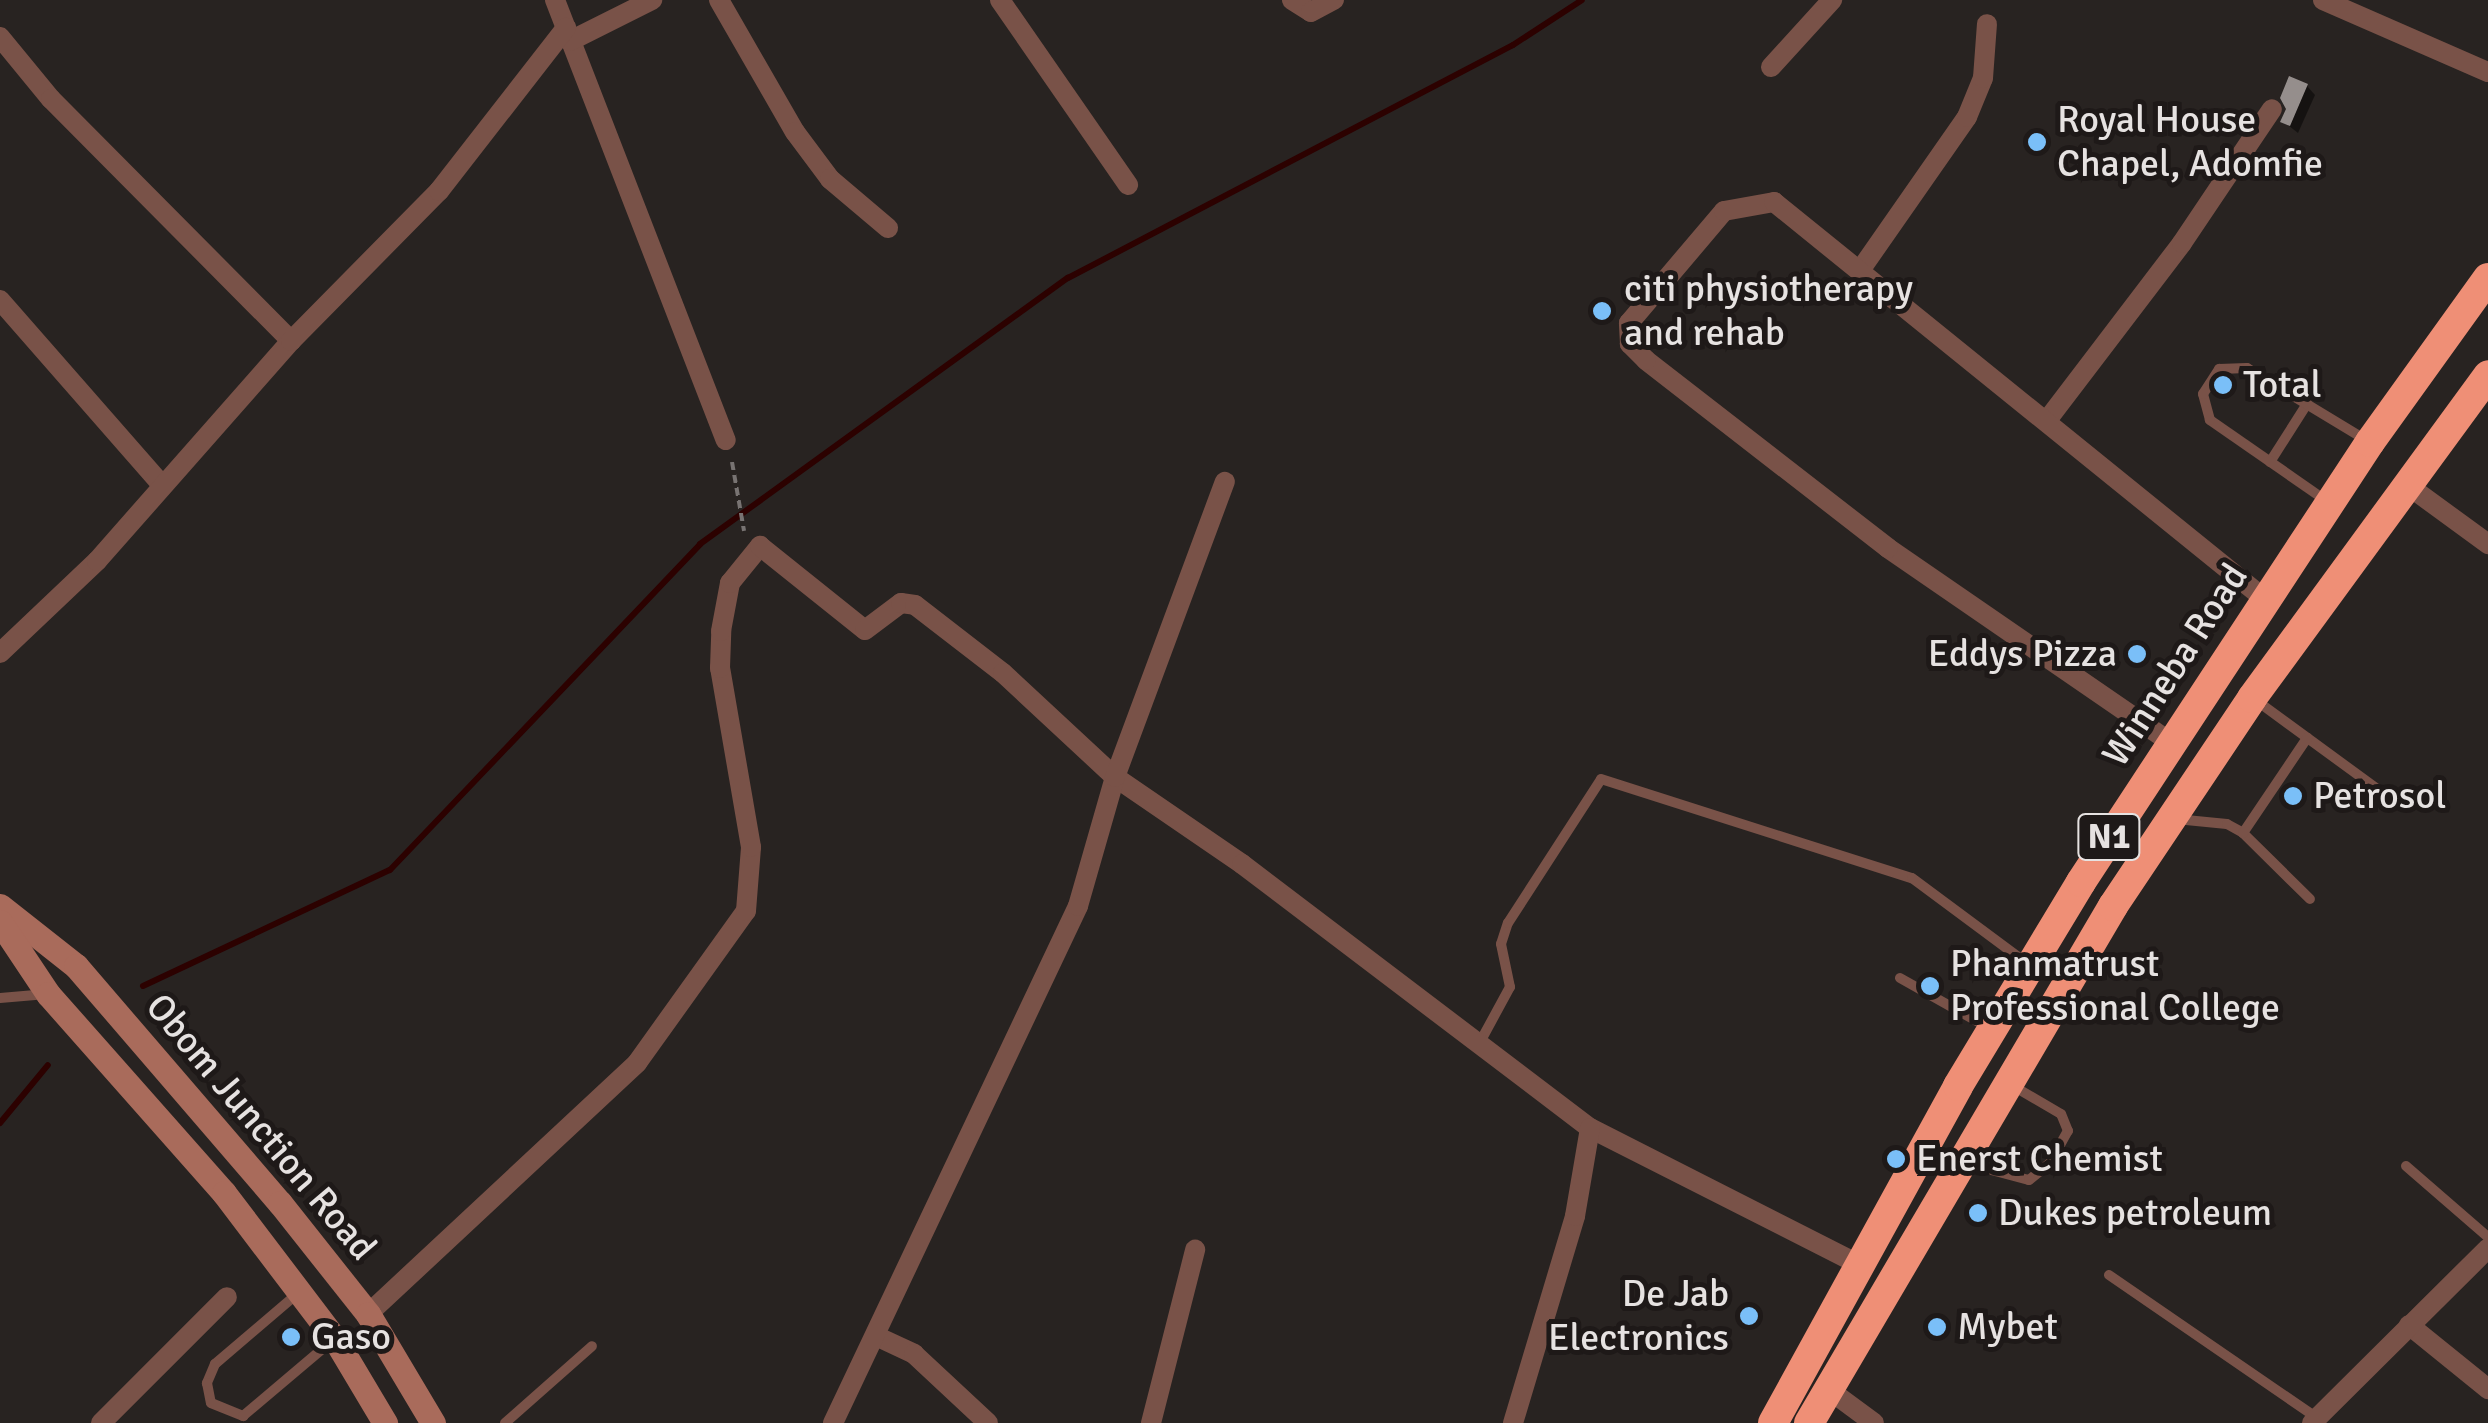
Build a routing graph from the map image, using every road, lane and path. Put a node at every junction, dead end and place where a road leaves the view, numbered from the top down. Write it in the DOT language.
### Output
graph roads {
  1 [pos="555,0"];
  2 [pos="652,0"];
  3 [pos="719,0"];
  4 [pos="1000,0"];
  5 [pos="1292,0"];
  6 [pos="1334,0"];
  7 [pos="1832,0"];
  8 [pos="2323,0"];
  9 [pos="1987,24"];
  10 [pos="568,34"];
  11 [pos="0,38"];
  12 [pos="1772,67"];
  13 [pos="2488,72"];
  14 [pos="2272,109"];
  15 [pos="1128,185"];
  16 [pos="888,228"];
  17 [pos="1861,270"];
  18 [pos="2488,278"];
  19 [pos="0,300"];
  20 [pos="291,341"];
  21 [pos="2488,375"];
  22 [pos="2307,404"];
  23 [pos="2048,419"];
  24 [pos="726,440"];
  25 [pos="2370,442"];
  26 [pos="2270,462"];
  27 [pos="1225,482"];
  28 [pos="2406,484"];
  29 [pos="163,486"];
  30 [pos="2330,503"];
  31 [pos="2488,544"];
  32 [pos="747,556"];
  33 [pos="2266,600"];
  34 [pos="0,653"];
  35 [pos="2252,698"];
  36 [pos="2307,738"];
  37 [pos="2170,742"];
  38 [pos="1116,777"];
  39 [pos="2387,796"];
  40 [pos="2171,819"];
  41 [pos="2243,833"];
  42 [pos="2310,899"];
  43 [pos="0,906"];
  44 [pos="0,922"];
  45 [pos="2030,966"];
  46 [pos="1900,978"];
  47 [pos="48,994"];
  48 [pos="0,998"];
  49 [pos="1992,1030"];
  50 [pos="1479,1044"];
  51 [pos="2010,1084"];
  52 [pos="1590,1128"];
  53 [pos="1964,1163"];
  54 [pos="2406,1166"];
  55 [pos="2488,1237"];
  56 [pos="2488,1248"];
  57 [pos="1195,1250"];
  58 [pos="1860,1266"];
  59 [pos="2109,1275"];
  60 [pos="300,1291"];
  61 [pos="227,1297"];
  62 [pos="368,1314"];
  63 [pos="2410,1325"];
  64 [pos="878,1337"];
  65 [pos="335,1338"];
  66 [pos="592,1346"];
  67 [pos="2488,1389"];
  68 [pos="1828,1390"];
  69 [pos="2314,1420"];
  70 [pos="102,1423"];
  71 [pos="385,1423"];
  72 [pos="433,1423"];
  73 [pos="505,1423"];
  74 [pos="834,1423"];
  75 [pos="988,1423"];
  76 [pos="1151,1423"];
  77 [pos="1513,1423"];
  78 [pos="1774,1423"];
  79 [pos="1809,1423"];
  80 [pos="1874,1423"];
  1 -- 10 [label="street"];
  2 -- 10 [label="street"];
  3 -- 16 [label="street"];
  4 -- 15 [label="street"];
  5 -- 6 [label="street"];
  7 -- 12 [label="street"];
  8 -- 13 [label="street"];
  9 -- 17 [label="street"];
  10 -- 20 [label="street"];
  10 -- 24 [label="street"];
  11 -- 20 [label="street"];
  14 -- 23 [label="street"];
  17 -- 23 [label="street"];
  17 -- 37 [label="street"];
  18 -- 25 [label="highway, Winneba Road / N1"];
  19 -- 29 [label="street"];
  20 -- 29 [label="street"];
  21 -- 28 [label="highway, N1"];
  22 -- 25 [label="lane"];
  22 -- 26 [label="lane"];
  22 -- 26 [label="lane"];
  23 -- 33 [label="street"];
  24 -- 32 [label="path"];
  25 -- 30 [label="highway, Winneba Road / N1"];
  26 -- 30 [label="lane"];
  27 -- 38 [label="street"];
  28 -- 31 [label="street"];
  28 -- 35 [label="highway, N1"];
  29 -- 34 [label="street"];
  30 -- 33 [label="highway, Winneba Road / N1"];
  32 -- 38 [label="street"];
  32 -- 62 [label="street"];
  33 -- 37 [label="highway, Winneba Road / N1"];
  35 -- 36 [label="lane"];
  35 -- 40 [label="highway, N1"];
  36 -- 39 [label="lane"];
  36 -- 41 [label="lane"];
  37 -- 45 [label="highway, Winneba Road / N1"];
  38 -- 50 [label="street"];
  38 -- 64 [label="street"];
  40 -- 41 [label="lane"];
  40 -- 51 [label="highway, N1"];
  41 -- 42 [label="lane"];
  43 -- 62 [label="main road, Obom Junction Road"];
  44 -- 47 [label="main road, Obom Junction Road"];
  45 -- 49 [label="highway, Winneba Road / N1"];
  45 -- 50 [label="lane"];
  46 -- 49 [label="lane"];
  47 -- 48 [label="lane"];
  47 -- 60 [label="main road, Obom Junction Road"];
  49 -- 58 [label="highway, Winneba Road / N1"];
  50 -- 52 [label="street"];
  51 -- 53 [label="highway, N1"];
  51 -- 53 [label="lane"];
  52 -- 58 [label="street"];
  52 -- 77 [label="street"];
  53 -- 68 [label="highway, N1"];
  54 -- 55 [label="lane"];
  56 -- 63 [label="street"];
  57 -- 76 [label="street"];
  58 -- 78 [label="highway, Winneba Road / N1"];
  59 -- 69 [label="lane"];
  60 -- 65 [label="main road, Obom Junction Road"];
  60 -- 65 [label="lane"];
  61 -- 70 [label="street"];
  62 -- 72 [label="main road, Obom Junction Road"];
  63 -- 67 [label="street"];
  63 -- 69 [label="street"];
  64 -- 74 [label="street"];
  64 -- 75 [label="street"];
  65 -- 71 [label="main road, Obom Junction Road"];
  66 -- 73 [label="lane"];
  68 -- 79 [label="highway, N1"];
  68 -- 80 [label="street"];
}
